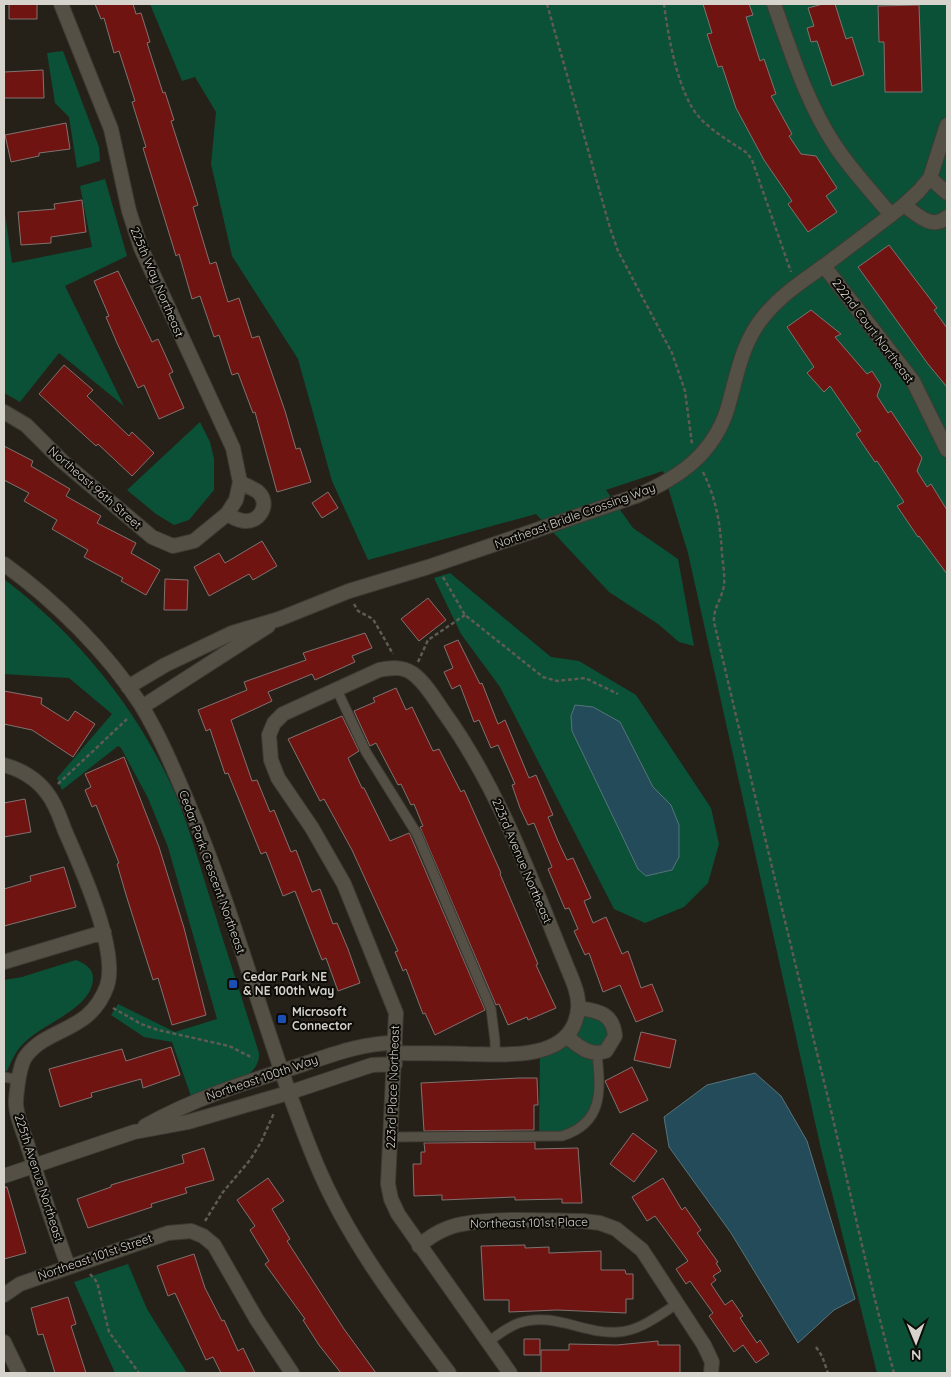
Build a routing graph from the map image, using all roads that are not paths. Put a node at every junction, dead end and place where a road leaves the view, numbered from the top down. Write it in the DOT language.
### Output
graph roads {
  1 [pos="61,4"];
  2 [pos="774,4"];
  3 [pos="947,125"];
  4 [pos="930,178"];
  5 [pos="947,193"];
  6 [pos="904,205"];
  7 [pos="891,215"];
  8 [pos="947,217"];
  9 [pos="824,266"];
  10 [pos="4,412"];
  11 [pos="947,450"];
  12 [pos="240,482"];
  13 [pos="227,514"];
  14 [pos="194,541"];
  15 [pos="4,564"];
  16 [pos="279,619"];
  17 [pos="128,687"];
  18 [pos="336,688"];
  19 [pos="142,707"];
  20 [pos="10,766"];
  21 [pos="104,932"];
  22 [pos="4,962"];
  23 [pos="579,1008"];
  24 [pos="567,1036"];
  25 [pos="395,1053"];
  26 [pos="495,1054"];
  27 [pos="597,1054"];
  28 [pos="281,1071"];
  29 [pos="4,1077"];
  30 [pos="20,1080"];
  31 [pos="288,1093"];
  32 [pos="134,1132"];
  33 [pos="392,1137"];
  34 [pos="34,1166"];
  35 [pos="4,1176"];
  36 [pos="419,1246"];
  37 [pos="74,1264"];
  38 [pos="4,1295"];
  39 [pos="677,1304"];
  40 [pos="4,1342"];
  41 [pos="486,1343"];
  42 [pos="19,1373"];
  43 [pos="292,1373"];
  44 [pos="449,1373"];
  45 [pos="510,1373"];
  46 [pos="711,1373"];
  1 -- 12 [label="street, 225th Way Northeast"];
  2 -- 7 [label="street"];
  3 -- 4 [label="street"];
  4 -- 5 [label="street"];
  4 -- 6 [label="street, Northeast Bridle Crossing Way"];
  6 -- 7 [label="street, Northeast Bridle Crossing Way"];
  6 -- 8 [label="street"];
  7 -- 9 [label="street, Northeast Bridle Crossing Way"];
  9 -- 11 [label="street, 222nd Court Northeast"];
  9 -- 16 [label="street, Northeast Bridle Crossing Way"];
  10 -- 14 [label="street, Northeast 96th Street"];
  12 -- 13 [label="street, 225th Way Northeast"];
  12 -- 13 [label="street"];
  13 -- 14 [label="street, 225th Way Northeast"];
  15 -- 17 [label="street, Cedar Park Crescent Northeast"];
  16 -- 17 [label="street, Northeast Bridle Crossing Way"];
  16 -- 19 [label="street, Northeast Bridle Crossing Way"];
  17 -- 19 [label="street, Cedar Park Crescent Northeast"];
  18 -- 23 [label="street, 223rd Avenue Northeast"];
  18 -- 25 [label="street, 223rd Place Northeast"];
  18 -- 26 [label="lane"];
  19 -- 28 [label="street, Cedar Park Crescent Northeast"];
  20 -- 21 [label="street, 225th Avenue Northeast"];
  21 -- 22 [label="street"];
  21 -- 30 [label="street, 225th Avenue Northeast"];
  23 -- 24 [label="street"];
  23 -- 27 [label="street"];
  24 -- 26 [label="street, Northeast 100th Way"];
  24 -- 27 [label="street"];
  25 -- 26 [label="street, Northeast 100th Way"];
  25 -- 28 [label="street, Northeast 100th Way"];
  25 -- 31 [label="street, Northeast 100th Way"];
  25 -- 33 [label="street, 223rd Place Northeast"];
  27 -- 33 [label="lane"];
  28 -- 31 [label="street, Cedar Park Crescent Northeast"];
  28 -- 32 [label="street, Northeast 100th Way"];
  29 -- 30 [label="lane"];
  30 -- 34 [label="street, 225th Avenue Northeast"];
  31 -- 32 [label="street, Northeast 100th Way"];
  31 -- 44 [label="street, Cedar Park Crescent Northeast"];
  32 -- 34 [label="street, Northeast 100th Way"];
  33 -- 36 [label="street, 223rd Place Northeast"];
  34 -- 35 [label="street, Northeast 100th Way"];
  34 -- 37 [label="street, 225th Avenue Northeast"];
  36 -- 39 [label="street, Northeast 101st Place"];
  36 -- 41 [label="street, 223rd Place Northeast"];
  37 -- 38 [label="street, Northeast 101st Street"];
  37 -- 43 [label="street, Northeast 101st Street"];
  39 -- 41 [label="lane"];
  39 -- 46 [label="street, Northeast 101st Place"];
  40 -- 42 [label="street"];
  41 -- 45 [label="street, 223rd Place Northeast"];
}
